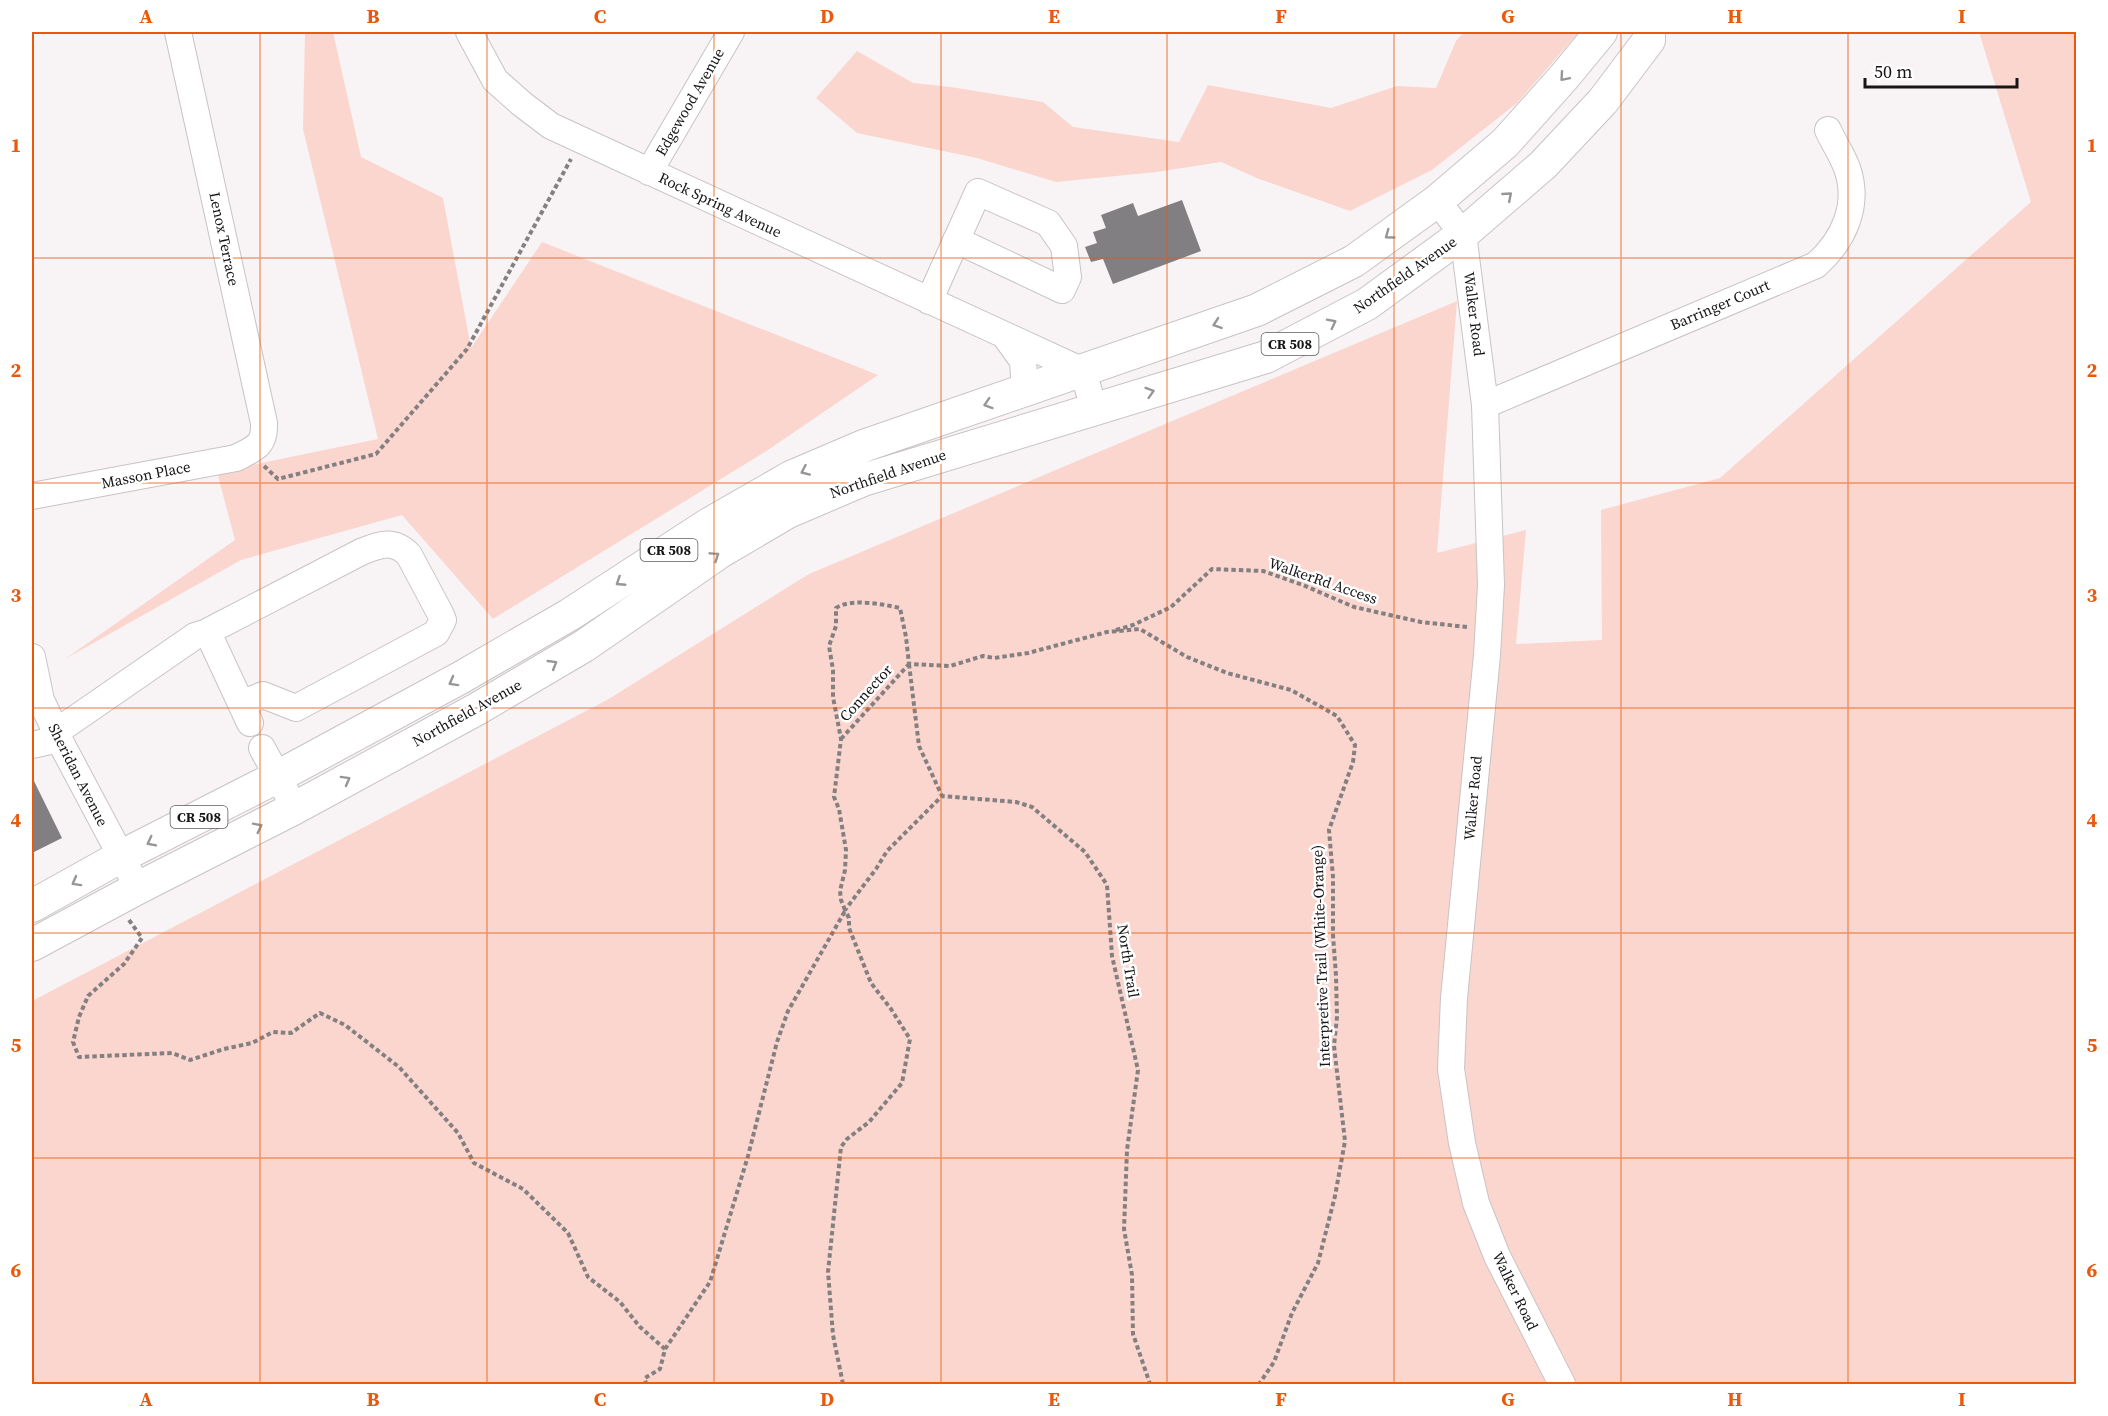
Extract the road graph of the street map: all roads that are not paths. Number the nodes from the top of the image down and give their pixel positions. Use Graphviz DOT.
graph roads {
  1 [pos="178,32"];
  2 [pos="469,32"];
  3 [pos="731,32"];
  4 [pos="1601,32"];
  5 [pos="1649,32"];
  6 [pos="1827,130"];
  7 [pos="649,172"];
  8 [pos="1437,201"];
  9 [pos="1463,234"];
  10 [pos="956,240"];
  11 [pos="929,301"];
  12 [pos="1005,336"];
  13 [pos="1083,371"];
  14 [pos="1025,392"];
  15 [pos="1485,405"];
  16 [pos="1094,409"];
  17 [pos="253,449"];
  18 [pos="32,496"];
  19 [pos="205,633"];
  20 [pos="32,657"];
  21 [pos="57,736"];
  22 [pos="32,745"];
  23 [pos="262,748"];
  24 [pos="278,777"];
  25 [pos="295,808"];
  26 [pos="120,858"];
  27 [pos="138,888"];
  28 [pos="32,906"];
  29 [pos="32,945"];
  30 [pos="1552,1380"];
  1 -- 17 [label="street, Lenox Terrace"];
  2 -- 7 [label="street, Rock Spring Avenue"];
  3 -- 7 [label="street, Edgewood Avenue"];
  4 -- 8 [label="main road, Northfield Avenue / CR 508, one-way"];
  9 -- 5 [label="main road, Northfield Avenue / CR 508, one-way"];
  6 -- 15 [label="street, Barringer Court"];
  7 -- 11 [label="street, Rock Spring Avenue"];
  8 -- 9 [label="street"];
  8 -- 13 [label="main road, Northfield Avenue / CR 508, one-way"];
  9 -- 15 [label="street, Walker Road"];
  16 -- 9 [label="main road, Northfield Avenue / CR 508, one-way"];
  10 -- 11 [label="street"];
  11 -- 12 [label="street, Rock Spring Avenue"];
  12 -- 13 [label="street, Rock Spring Avenue"];
  12 -- 14 [label="street, Rock Spring Avenue"];
  13 -- 14 [label="main road, Northfield Avenue / CR 508"];
  13 -- 16 [label="street"];
  14 -- 24 [label="main road, Northfield Avenue / CR 508, one-way"];
  15 -- 30 [label="street, Walker Road"];
  25 -- 16 [label="main road, Northfield Avenue / CR 508, one-way"];
  17 -- 18 [label="street, Masson Place"];
  19 -- 19 [label="street"];
  19 -- 21 [label="street"];
  20 -- 21 [label="street, Sheridan Avenue"];
  21 -- 22 [label="street"];
  21 -- 26 [label="street, Sheridan Avenue"];
  23 -- 24 [label="street"];
  24 -- 25 [label="street"];
  24 -- 26 [label="main road, Northfield Avenue / CR 508, one-way"];
  27 -- 25 [label="main road, Northfield Avenue / CR 508, one-way"];
  26 -- 27 [label="street, Sheridan Avenue"];
  26 -- 28 [label="main road, Northfield Avenue / CR 508, one-way"];
  27 -- 29 [label="main road, Northfield Avenue / CR 508"];
}
